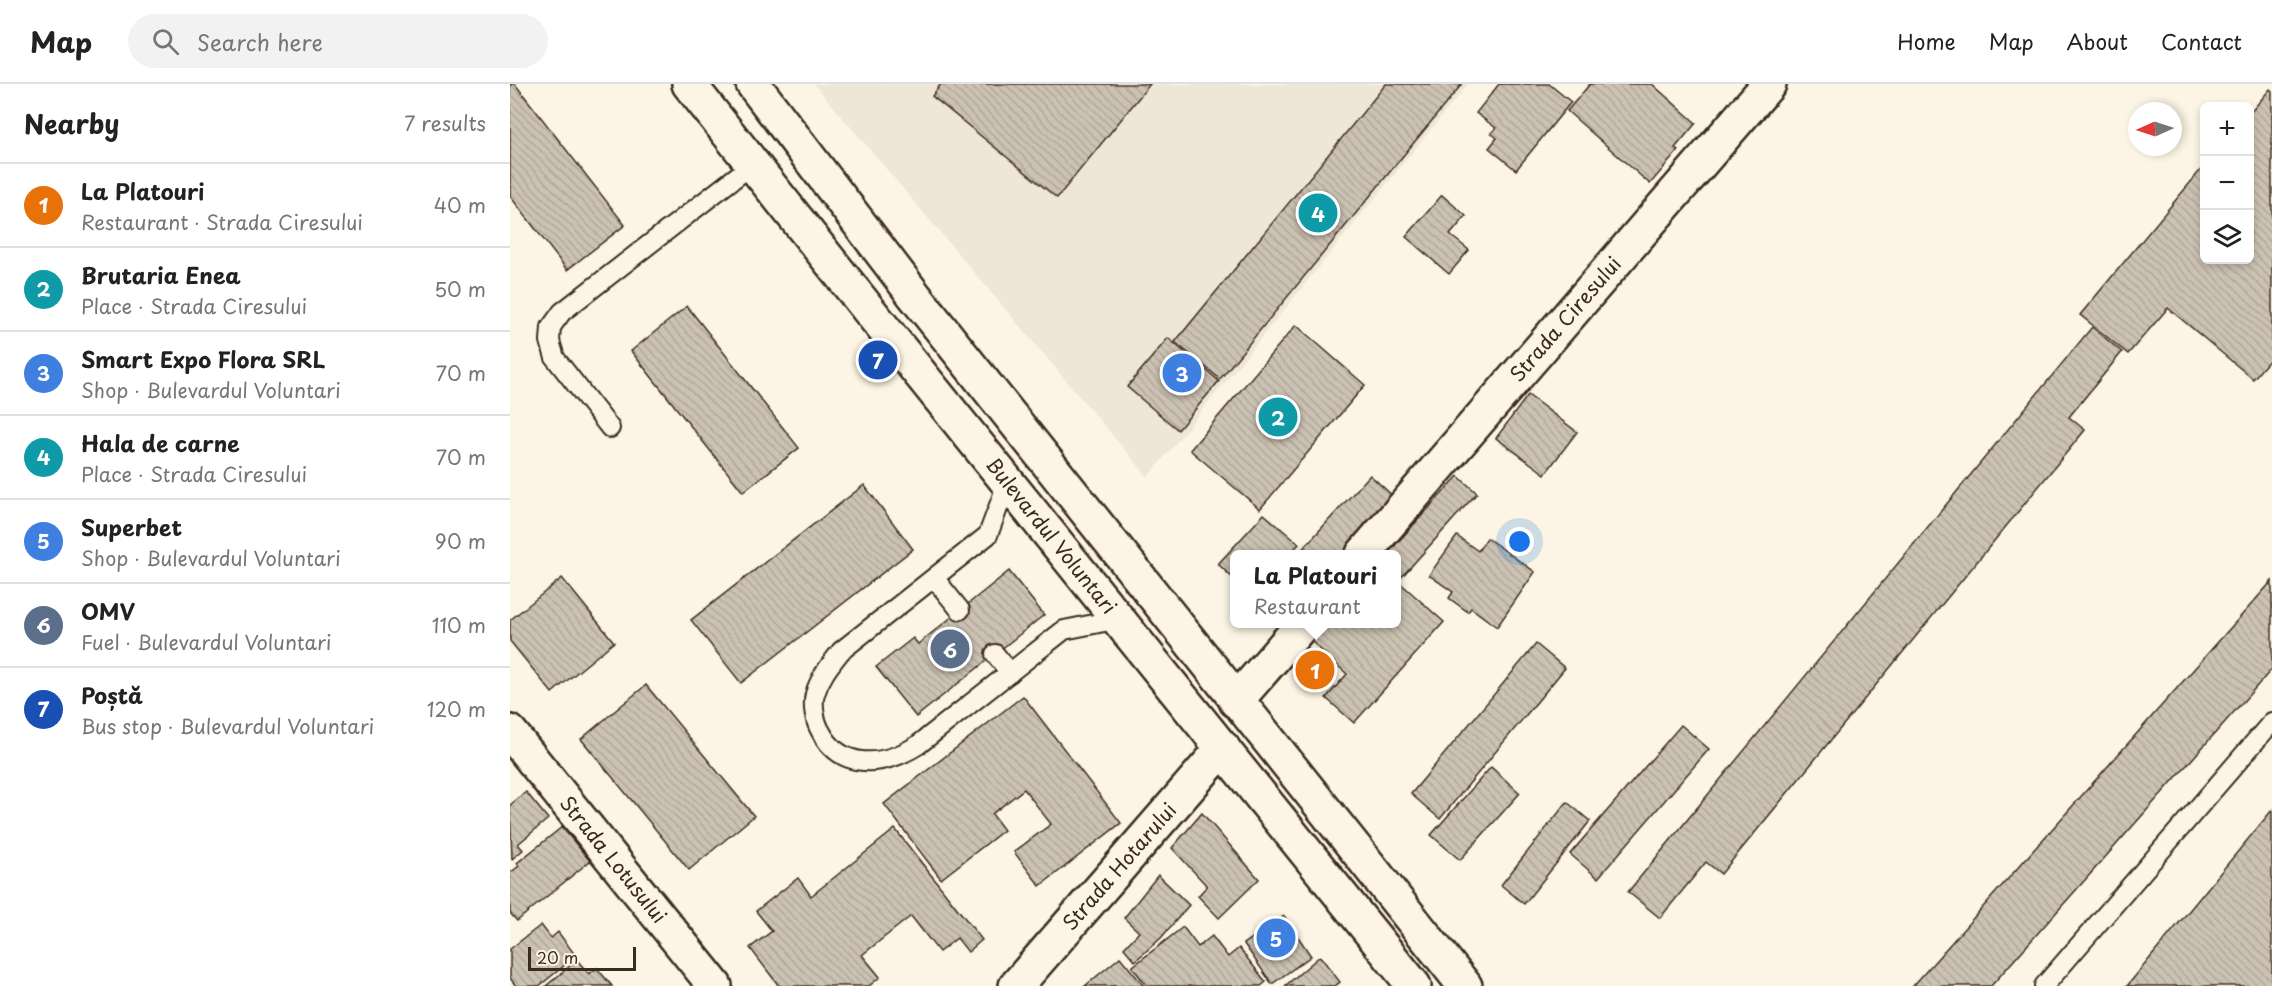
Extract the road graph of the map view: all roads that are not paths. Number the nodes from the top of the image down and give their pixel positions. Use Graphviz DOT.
graph roads {
  1 [pos="689,84"];
  2 [pos="753,84"];
  3 [pos="1769,84"];
  4 [pos="754,163"];
  5 [pos="610,428"];
  6 [pos="1008,481"];
  7 [pos="1367,550"];
  8 [pos="935,579"];
  9 [pos="960,610"];
  10 [pos="1119,619"];
  11 [pos="1300,628"];
  12 [pos="995,654"];
  13 [pos="1010,673"];
  14 [pos="1236,701"];
  15 [pos="2272,722"];
  16 [pos="510,732"];
  17 [pos="1223,748"];
  18 [pos="715,986"];
  19 [pos="1016,986"];
  20 [pos="1414,986"];
  21 [pos="1465,986"];
  22 [pos="2044,986"];
  1 -- 4 [label="main road, Bulevardul Voluntari"];
  2 -- 14 [label="main road, Bulevardul Voluntari"];
  3 -- 7 [label="main road, Strada Ciresului"];
  4 -- 5 [label="lane"];
  4 -- 6 [label="main road, Bulevardul Voluntari"];
  6 -- 8 [label="lane"];
  6 -- 10 [label="main road, Bulevardul Voluntari"];
  8 -- 9 [label="lane"];
  8 -- 13 [label="lane"];
  10 -- 13 [label="lane"];
  10 -- 17 [label="main road, Bulevardul Voluntari"];
  11 -- 14 [label="main road"];
  12 -- 13 [label="lane"];
  14 -- 21 [label="main road, Bulevardul Voluntari"];
  15 -- 22 [label="lane"];
  16 -- 18 [label="main road, Strada Lotusului"];
  17 -- 19 [label="main road, Strada Hotarului"];
  17 -- 20 [label="main road, Bulevardul Voluntari"];
}
